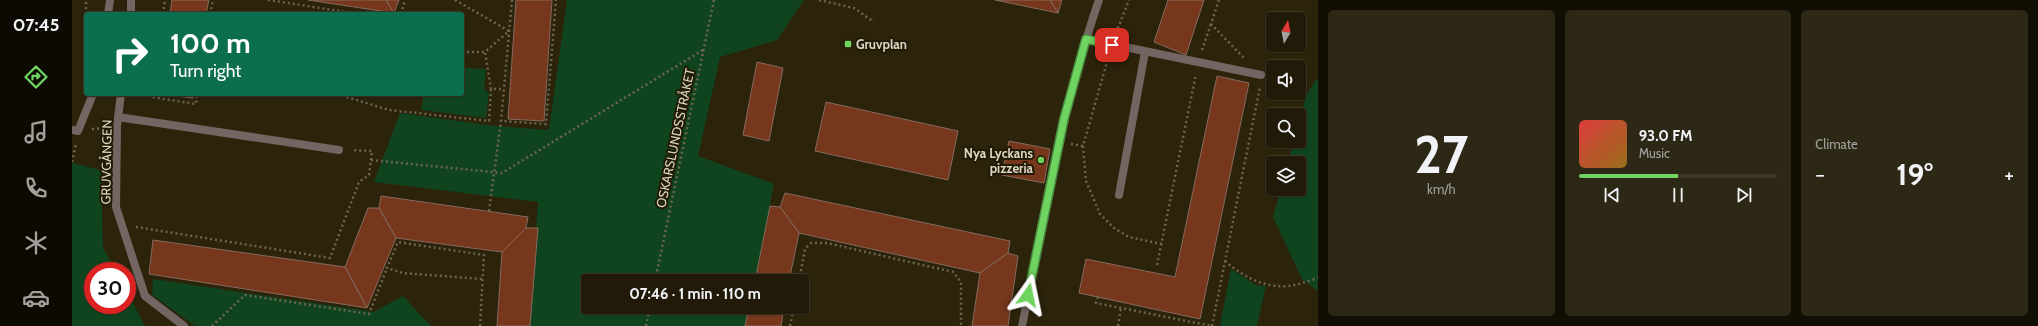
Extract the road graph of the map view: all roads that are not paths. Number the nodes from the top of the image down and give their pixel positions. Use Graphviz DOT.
graph roads {
  1 [pos="110,0"];
  2 [pos="131,0"];
  3 [pos="1099,0"];
  4 [pos="108,12"];
  5 [pos="130,12"];
  6 [pos="1086,39"];
  7 [pos="1145,52"];
  8 [pos="1261,75"];
  9 [pos="92,96"];
  10 [pos="121,96"];
  11 [pos="118,117"];
  12 [pos="75,130"];
  13 [pos="339,150"];
  14 [pos="1119,195"];
  15 [pos="184,326"];
  16 [pos="1022,326"];
  1 -- 4 [label="street"];
  2 -- 5 [label="street"];
  3 -- 6 [label="street"];
  6 -- 7 [label="street"];
  6 -- 16 [label="street"];
  7 -- 8 [label="street"];
  7 -- 14 [label="street"];
  9 -- 12 [label="street"];
  10 -- 11 [label="street, GRUVGÅNGEN"];
  11 -- 13 [label="street"];
  11 -- 15 [label="street, GRUVGÅNGEN"];
}
